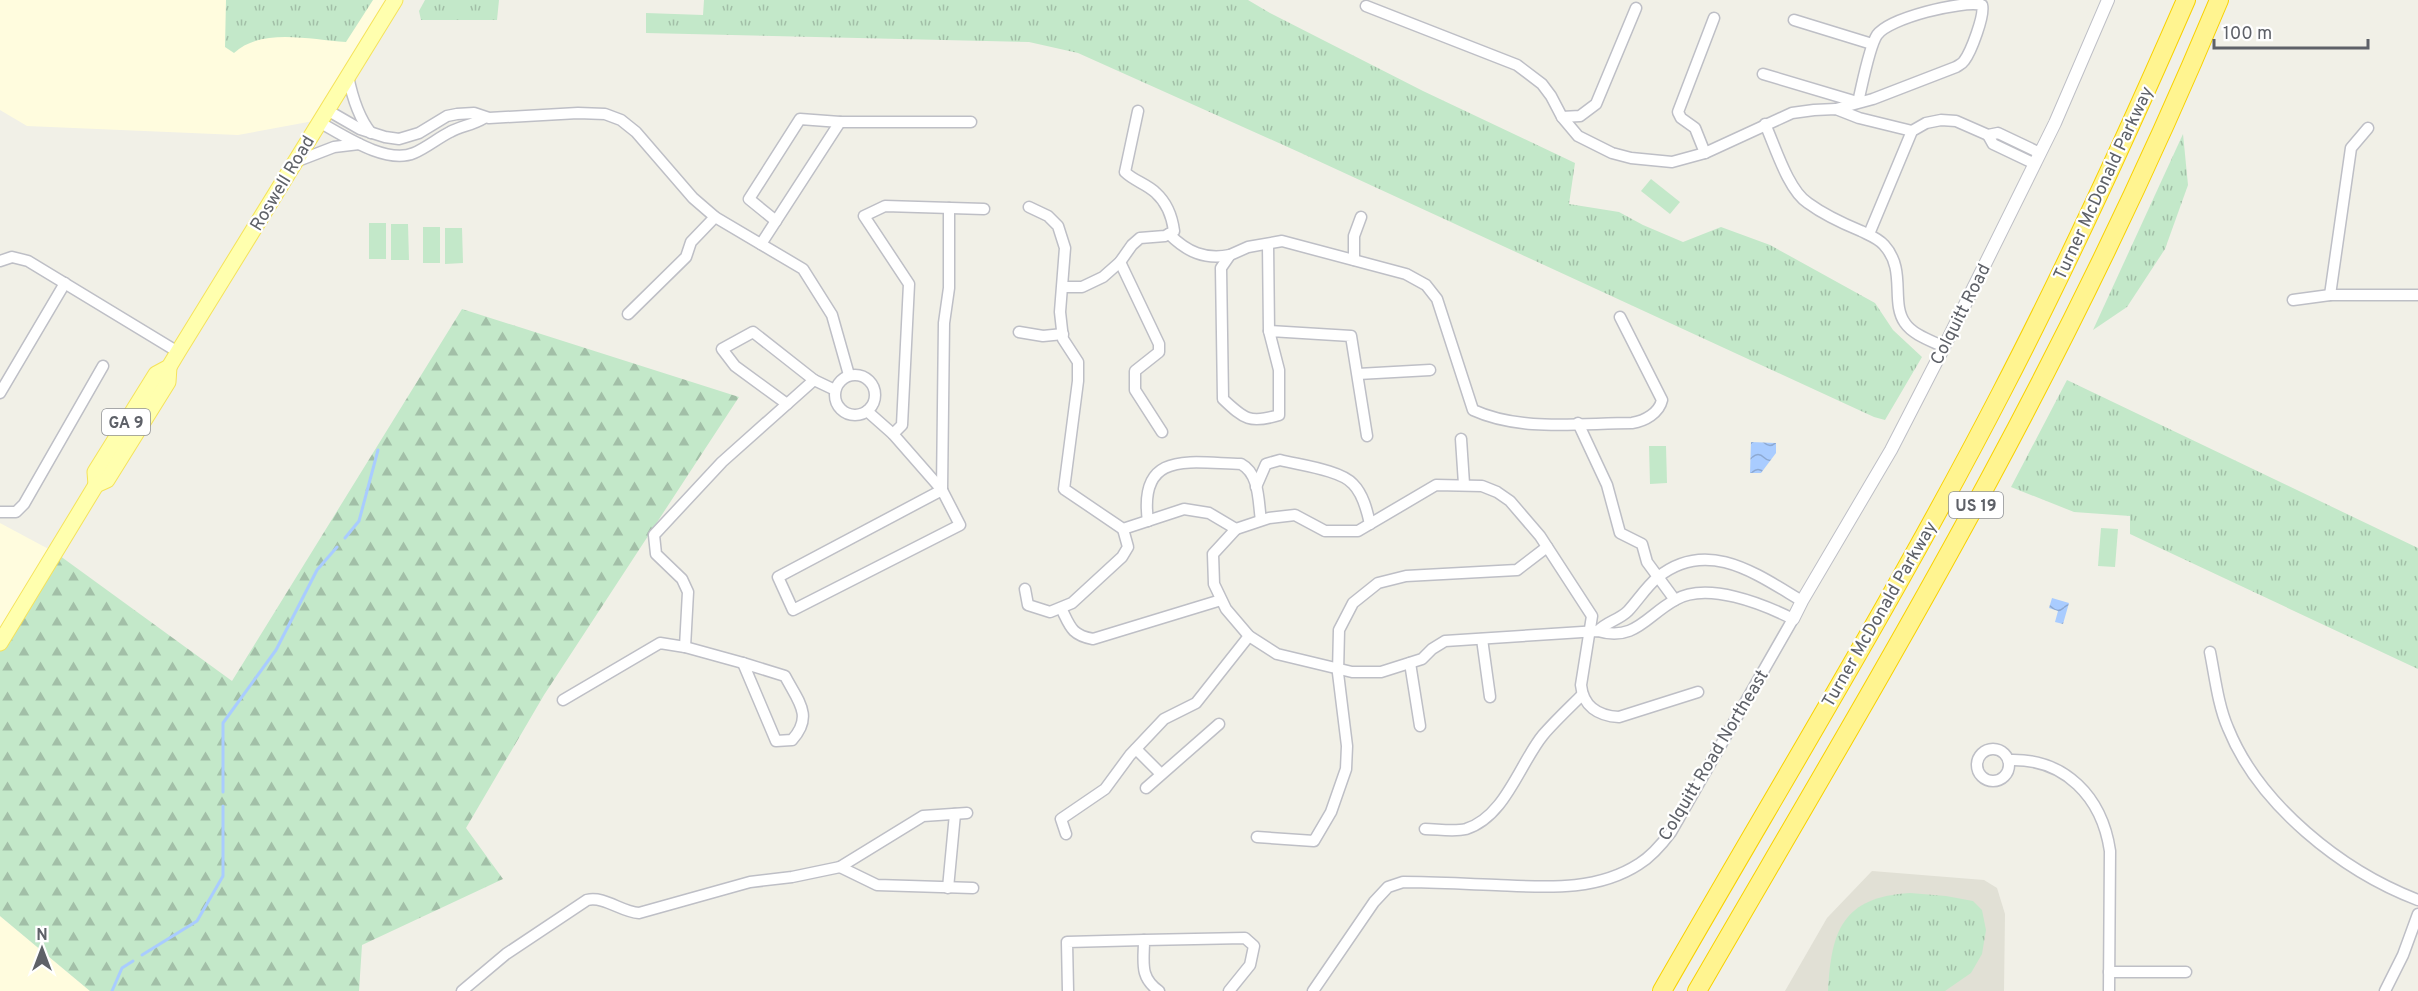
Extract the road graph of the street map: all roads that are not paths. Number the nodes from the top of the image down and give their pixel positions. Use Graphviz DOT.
graph roads {
  1 [pos="395,0"];
  2 [pos="2108,0"];
  3 [pos="2186,0"];
  4 [pos="2219,0"];
  5 [pos="1366,6"];
  6 [pos="1636,8"];
  7 [pos="1714,18"];
  8 [pos="1794,20"];
  9 [pos="1872,44"];
  10 [pos="1763,74"];
  11 [pos="348,76"];
  12 [pos="1857,102"];
  13 [pos="1836,109"];
  14 [pos="1138,111"];
  15 [pos="323,116"];
  16 [pos="484,117"];
  17 [pos="1562,117"];
  18 [pos="840,122"];
  19 [pos="971,123"];
  20 [pos="1764,124"];
  21 [pos="2368,128"];
  22 [pos="1912,130"];
  23 [pos="372,133"];
  24 [pos="359,144"];
  25 [pos="1705,153"];
  26 [pos="2037,159"];
  27 [pos="295,162"];
  28 [pos="1029,207"];
  29 [pos="949,208"];
  30 [pos="984,209"];
  31 [pos="715,217"];
  32 [pos="1361,217"];
  33 [pos="776,221"];
  34 [pos="1169,234"];
  35 [pos="1869,234"];
  36 [pos="1269,243"];
  37 [pos="761,244"];
  38 [pos="1230,255"];
  39 [pos="1354,260"];
  40 [pos="0,261"];
  41 [pos="1120,262"];
  42 [pos="65,283"];
  43 [pos="1063,287"];
  44 [pos="2418,295"];
  45 [pos="2330,296"];
  46 [pos="2293,300"];
  47 [pos="628,314"];
  48 [pos="1620,316"];
  49 [pos="1269,331"];
  50 [pos="1018,332"];
  51 [pos="1063,334"];
  52 [pos="1944,347"];
  53 [pos="178,352"];
  54 [pos="103,366"];
  55 [pos="1430,370"];
  56 [pos="1358,374"];
  57 [pos="849,375"];
  58 [pos="814,380"];
  59 [pos="835,390"];
  60 [pos="0,393"];
  61 [pos="787,404"];
  62 [pos="867,411"];
  63 [pos="1578,423"];
  64 [pos="1162,432"];
  65 [pos="893,434"];
  66 [pos="1367,436"];
  67 [pos="1461,439"];
  68 [pos="1464,484"];
  69 [pos="1256,487"];
  70 [pos="942,490"];
  71 [pos="0,512"];
  72 [pos="1261,520"];
  73 [pos="1148,521"];
  74 [pos="1370,524"];
  75 [pos="1123,529"];
  76 [pos="1236,529"];
  77 [pos="1547,547"];
  78 [pos="1658,577"];
  79 [pos="1025,589"];
  80 [pos="1221,600"];
  81 [pos="1675,600"];
  82 [pos="1802,601"];
  83 [pos="1061,608"];
  84 [pos="1793,619"];
  85 [pos="1594,632"];
  86 [pos="1249,636"];
  87 [pos="1482,639"];
  88 [pos="0,643"];
  89 [pos="686,647"];
  90 [pos="2210,652"];
  91 [pos="743,663"];
  92 [pos="1410,663"];
  93 [pos="1338,668"];
  94 [pos="1698,692"];
  95 [pos="1582,695"];
  96 [pos="1490,697"];
  97 [pos="563,700"];
  98 [pos="1220,724"];
  99 [pos="1420,726"];
  100 [pos="1136,749"];
  101 [pos="2009,760"];
  102 [pos="1161,774"];
  103 [pos="1146,788"];
  104 [pos="967,813"];
  105 [pos="955,814"];
  106 [pos="1425,829"];
  107 [pos="1066,834"];
  108 [pos="1257,837"];
  109 [pos="840,867"];
  110 [pos="948,888"];
  111 [pos="973,888"];
  112 [pos="2418,900"];
  113 [pos="2418,914"];
  114 [pos="1144,940"];
  115 [pos="2109,972"];
  116 [pos="2186,972"];
  117 [pos="462,991"];
  118 [pos="1068,991"];
  119 [pos="1159,991"];
  120 [pos="1229,991"];
  121 [pos="1313,991"];
  122 [pos="1662,991"];
  123 [pos="1697,991"];
  124 [pos="2109,991"];
  125 [pos="2385,991"];
  1 -- 11 [label="main road, Roswell Road / GA 9"];
  2 -- 26 [label="street, Colquitt Road"];
  3 -- 122 [label="highway, Turner McDonald Parkway / US 19"];
  4 -- 123 [label="highway, Turner McDonald Parkway / US 19"];
  5 -- 17 [label="street"];
  6 -- 17 [label="street"];
  7 -- 25 [label="street"];
  8 -- 9 [label="street"];
  9 -- 12 [label="street"];
  9 -- 12 [label="street"];
  10 -- 12 [label="street"];
  11 -- 15 [label="main road, Roswell Road / GA 9"];
  11 -- 23 [label="street"];
  12 -- 13 [label="street"];
  13 -- 20 [label="street"];
  13 -- 22 [label="street"];
  14 -- 34 [label="street"];
  15 -- 23 [label="street"];
  15 -- 24 [label="street"];
  15 -- 27 [label="main road, Roswell Road / GA 9"];
  16 -- 23 [label="street"];
  16 -- 24 [label="street"];
  16 -- 31 [label="street"];
  17 -- 25 [label="street"];
  18 -- 19 [label="street"];
  18 -- 33 [label="street"];
  18 -- 33 [label="street"];
  20 -- 25 [label="street"];
  20 -- 35 [label="street"];
  21 -- 45 [label="street"];
  22 -- 26 [label="street"];
  22 -- 35 [label="street"];
  24 -- 27 [label="street"];
  26 -- 52 [label="street, Colquitt Road"];
  27 -- 53 [label="main road, Roswell Road / GA 9"];
  28 -- 43 [label="street"];
  29 -- 30 [label="street"];
  29 -- 65 [label="street"];
  29 -- 70 [label="street"];
  31 -- 37 [label="street"];
  31 -- 47 [label="street"];
  32 -- 39 [label="street"];
  33 -- 37 [label="street"];
  34 -- 38 [label="street"];
  34 -- 41 [label="street"];
  35 -- 52 [label="street"];
  36 -- 38 [label="street"];
  36 -- 39 [label="street"];
  36 -- 49 [label="street"];
  37 -- 57 [label="street"];
  38 -- 49 [label="street"];
  39 -- 63 [label="street"];
  40 -- 42 [label="street"];
  41 -- 43 [label="street"];
  41 -- 64 [label="street"];
  42 -- 53 [label="street"];
  42 -- 60 [label="street"];
  43 -- 51 [label="street"];
  44 -- 45 [label="street"];
  45 -- 46 [label="street"];
  48 -- 63 [label="street"];
  49 -- 56 [label="street"];
  50 -- 51 [label="street"];
  51 -- 75 [label="street"];
  52 -- 82 [label="street, Colquitt Road"];
  53 -- 88 [label="main road, Roswell Road / GA 9"];
  54 -- 71 [label="street"];
  55 -- 56 [label="street"];
  56 -- 66 [label="street"];
  57 -- 59 [label="street"];
  57 -- 62 [label="street"];
  58 -- 59 [label="street"];
  58 -- 61 [label="street"];
  58 -- 61 [label="street"];
  59 -- 62 [label="street"];
  61 -- 89 [label="street"];
  62 -- 65 [label="street"];
  63 -- 78 [label="street"];
  65 -- 70 [label="street"];
  67 -- 68 [label="street"];
  68 -- 74 [label="street"];
  68 -- 77 [label="street"];
  69 -- 72 [label="street"];
  69 -- 73 [label="street"];
  69 -- 74 [label="street"];
  70 -- 70 [label="street"];
  72 -- 74 [label="street"];
  72 -- 76 [label="street"];
  73 -- 75 [label="street"];
  73 -- 76 [label="street"];
  75 -- 83 [label="street"];
  76 -- 80 [label="street"];
  77 -- 85 [label="street"];
  77 -- 93 [label="street"];
  78 -- 81 [label="street"];
  78 -- 82 [label="street"];
  78 -- 85 [label="street"];
  79 -- 83 [label="street"];
  80 -- 83 [label="street"];
  80 -- 86 [label="street"];
  81 -- 84 [label="street"];
  81 -- 85 [label="street"];
  82 -- 84 [label="street, Colquitt Road"];
  84 -- 121 [label="street, Colquitt Road Northeast"];
  85 -- 87 [label="street"];
  85 -- 95 [label="street"];
  86 -- 93 [label="street"];
  86 -- 100 [label="street"];
  87 -- 92 [label="street"];
  87 -- 96 [label="street"];
  89 -- 91 [label="street"];
  89 -- 97 [label="street"];
  90 -- 112 [label="street"];
  91 -- 91 [label="street"];
  92 -- 93 [label="street"];
  92 -- 99 [label="street"];
  93 -- 108 [label="street"];
  94 -- 95 [label="street"];
  95 -- 106 [label="street"];
  98 -- 102 [label="street"];
  100 -- 102 [label="street"];
  100 -- 107 [label="street"];
  101 -- 115 [label="street"];
  102 -- 103 [label="street"];
  104 -- 105 [label="street"];
  105 -- 109 [label="street"];
  105 -- 110 [label="street"];
  109 -- 110 [label="street"];
  109 -- 117 [label="street"];
  110 -- 111 [label="street"];
  113 -- 125 [label="street"];
  114 -- 118 [label="street"];
  114 -- 119 [label="street"];
  114 -- 120 [label="street"];
  115 -- 116 [label="street"];
  115 -- 124 [label="street"];
}
